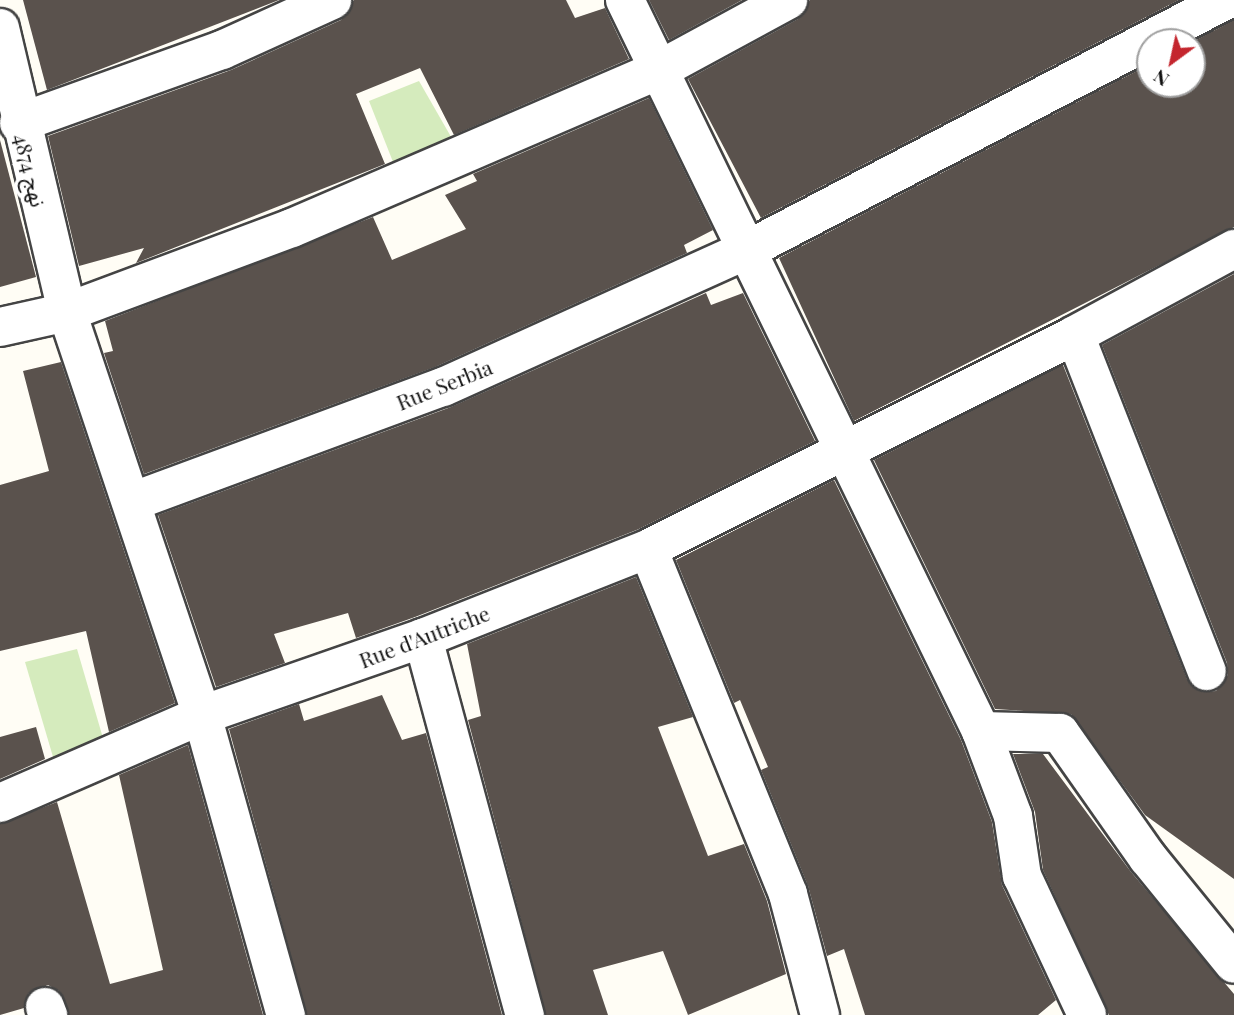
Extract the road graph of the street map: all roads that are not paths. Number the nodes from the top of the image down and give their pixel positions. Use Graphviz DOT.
graph roads {
  1 [pos="332,0"];
  2 [pos="625,0"];
  3 [pos="788,0"];
  4 [pos="1226,0"];
  5 [pos="0,28"];
  6 [pos="659,70"];
  7 [pos="19,123"];
  8 [pos="1234,248"];
  9 [pos="747,250"];
  10 [pos="67,312"];
  11 [pos="0,327"];
  12 [pos="1075,335"];
  13 [pos="843,454"];
  14 [pos="134,501"];
  15 [pos="648,549"];
  16 [pos="423,638"];
  17 [pos="1207,671"];
  18 [pos="202,715"];
  19 [pos="981,731"];
  20 [pos="0,803"];
  21 [pos="1234,964"];
  22 [pos="286,1015"];
  23 [pos="525,1015"];
  24 [pos="820,1015"];
  25 [pos="1087,1015"];
  1 -- 7 [label="street"];
  2 -- 6 [label="street"];
  3 -- 6 [label="street"];
  4 -- 9 [label="street, Rue Serbia"];
  5 -- 7 [label="street, نهج 4874"];
  6 -- 9 [label="street"];
  6 -- 10 [label="street"];
  7 -- 10 [label="street, نهج 4874"];
  8 -- 12 [label="street, Rue d'Autriche"];
  9 -- 13 [label="street"];
  9 -- 14 [label="street, Rue Serbia"];
  10 -- 11 [label="street"];
  10 -- 14 [label="street, نهج 4874"];
  12 -- 13 [label="street, Rue d'Autriche"];
  12 -- 17 [label="street"];
  13 -- 15 [label="street, Rue d'Autriche"];
  13 -- 19 [label="street"];
  14 -- 18 [label="street, نهج 4874"];
  15 -- 16 [label="street, Rue d'Autriche"];
  15 -- 24 [label="street"];
  16 -- 18 [label="street, Rue d'Autriche"];
  16 -- 23 [label="street"];
  18 -- 20 [label="street, Rue d'Autriche"];
  18 -- 22 [label="street, نهج 4874"];
  19 -- 21 [label="street"];
  19 -- 25 [label="street"];
}
